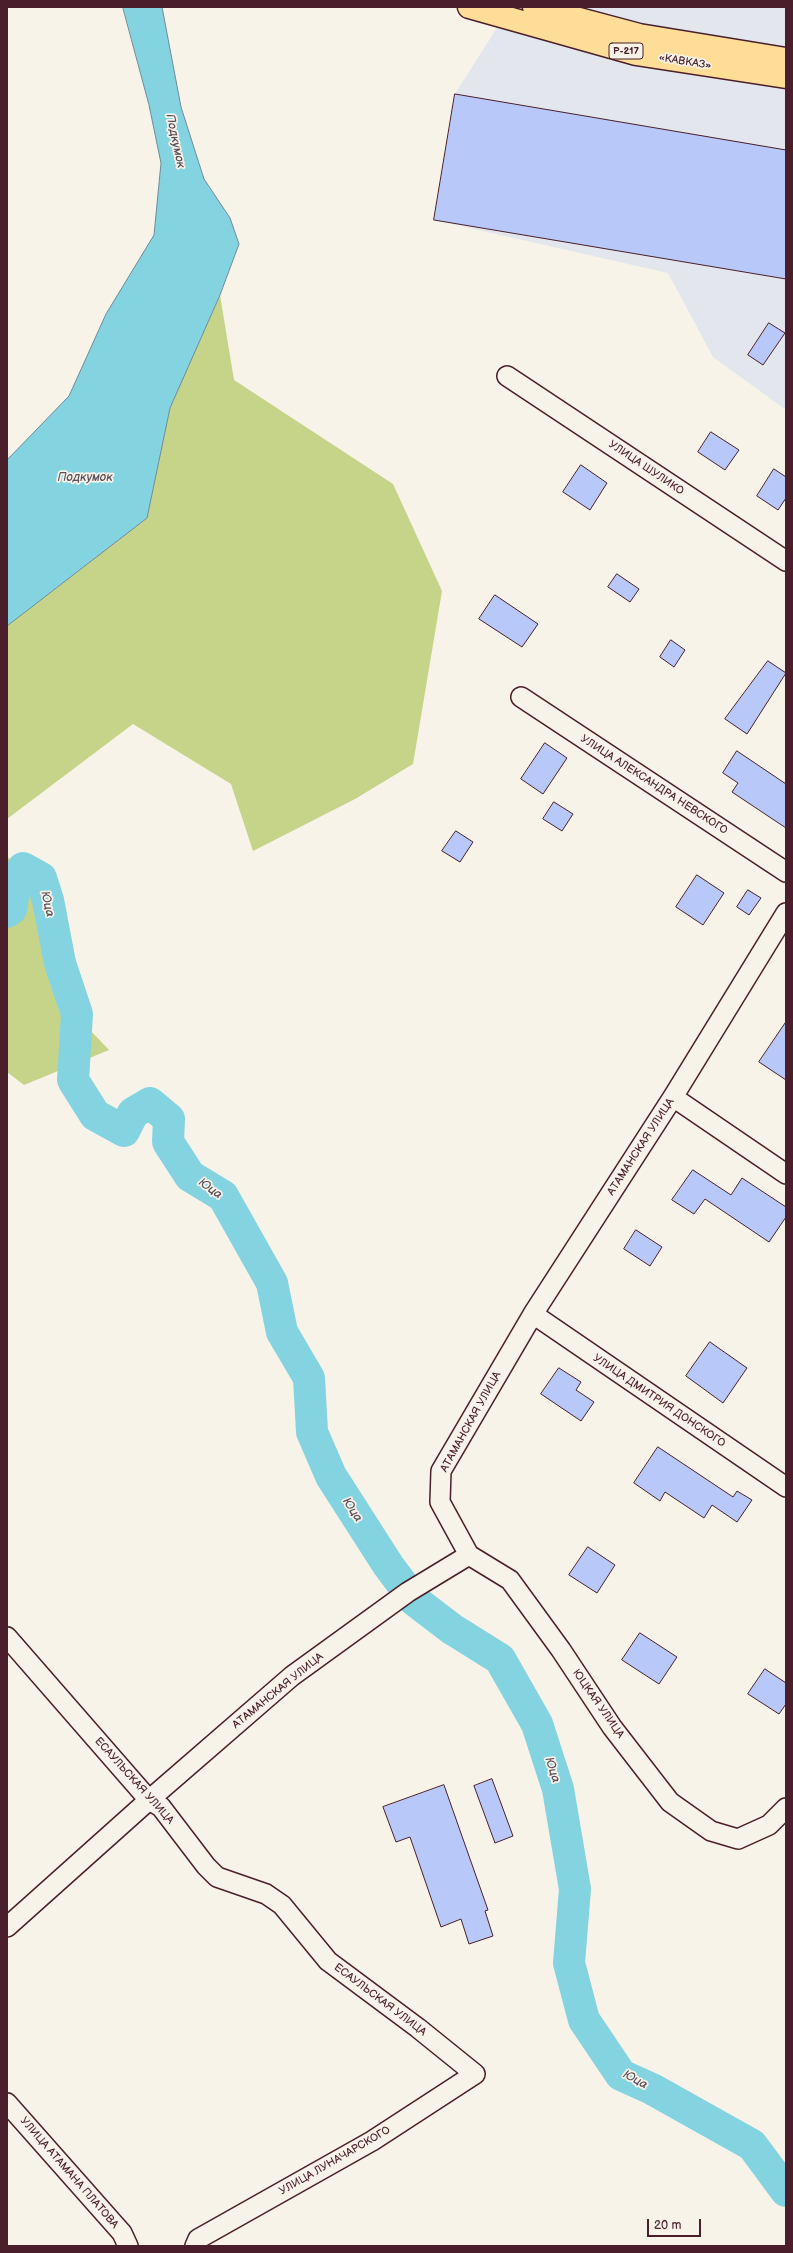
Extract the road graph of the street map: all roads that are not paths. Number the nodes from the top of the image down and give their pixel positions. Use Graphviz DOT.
graph roads {
  1 [pos="469,7"];
  2 [pos="534,7"];
  3 [pos="786,59"];
  4 [pos="786,77"];
  5 [pos="506,376"];
  6 [pos="786,561"];
  7 [pos="521,697"];
  8 [pos="786,872"];
  9 [pos="786,913"];
  10 [pos="673,1097"];
  11 [pos="786,1174"];
  12 [pos="533,1314"];
  13 [pos="786,1487"];
  14 [pos="469,1555"];
  15 [pos="7,1637"];
  16 [pos="149,1800"];
  17 [pos="786,1808"];
  18 [pos="7,1927"];
  19 [pos="475,2074"];
  20 [pos="7,2103"];
  21 [pos="128,2246"];
  22 [pos="195,2246"];
  1 -- 4 [label="main road, «КАВКАЗ» / Р-217"];
  2 -- 3 [label="main road, «КАВКАЗ» / Р-217"];
  5 -- 6 [label="street, УЛИЦА ШУЛИКО"];
  7 -- 8 [label="street, УЛИЦА АЛЕКСАНДРА НЕВСКОГО"];
  9 -- 10 [label="street, АТАМАНСКАЯ УЛИЦА"];
  10 -- 11 [label="street"];
  10 -- 12 [label="street, АТАМАНСКАЯ УЛИЦА"];
  12 -- 13 [label="street, УЛИЦА ДМИТРИЯ ДОНСКОГО"];
  12 -- 14 [label="street, АТАМАНСКАЯ УЛИЦА"];
  14 -- 16 [label="street, АТАМАНСКАЯ УЛИЦА"];
  14 -- 17 [label="street, ЮЦКАЯ УЛИЦА"];
  15 -- 16 [label="street, ЕСАУЛЬСКАЯ УЛИЦА"];
  16 -- 18 [label="street, АТАМАНСКАЯ УЛИЦА"];
  16 -- 19 [label="street, ЕСАУЛЬСКАЯ УЛИЦА"];
  19 -- 22 [label="street, УЛИЦА ЛУНАЧАРСКОГО"];
  20 -- 21 [label="street, УЛИЦА АТАМАНА ПЛАТОВА"];
}
